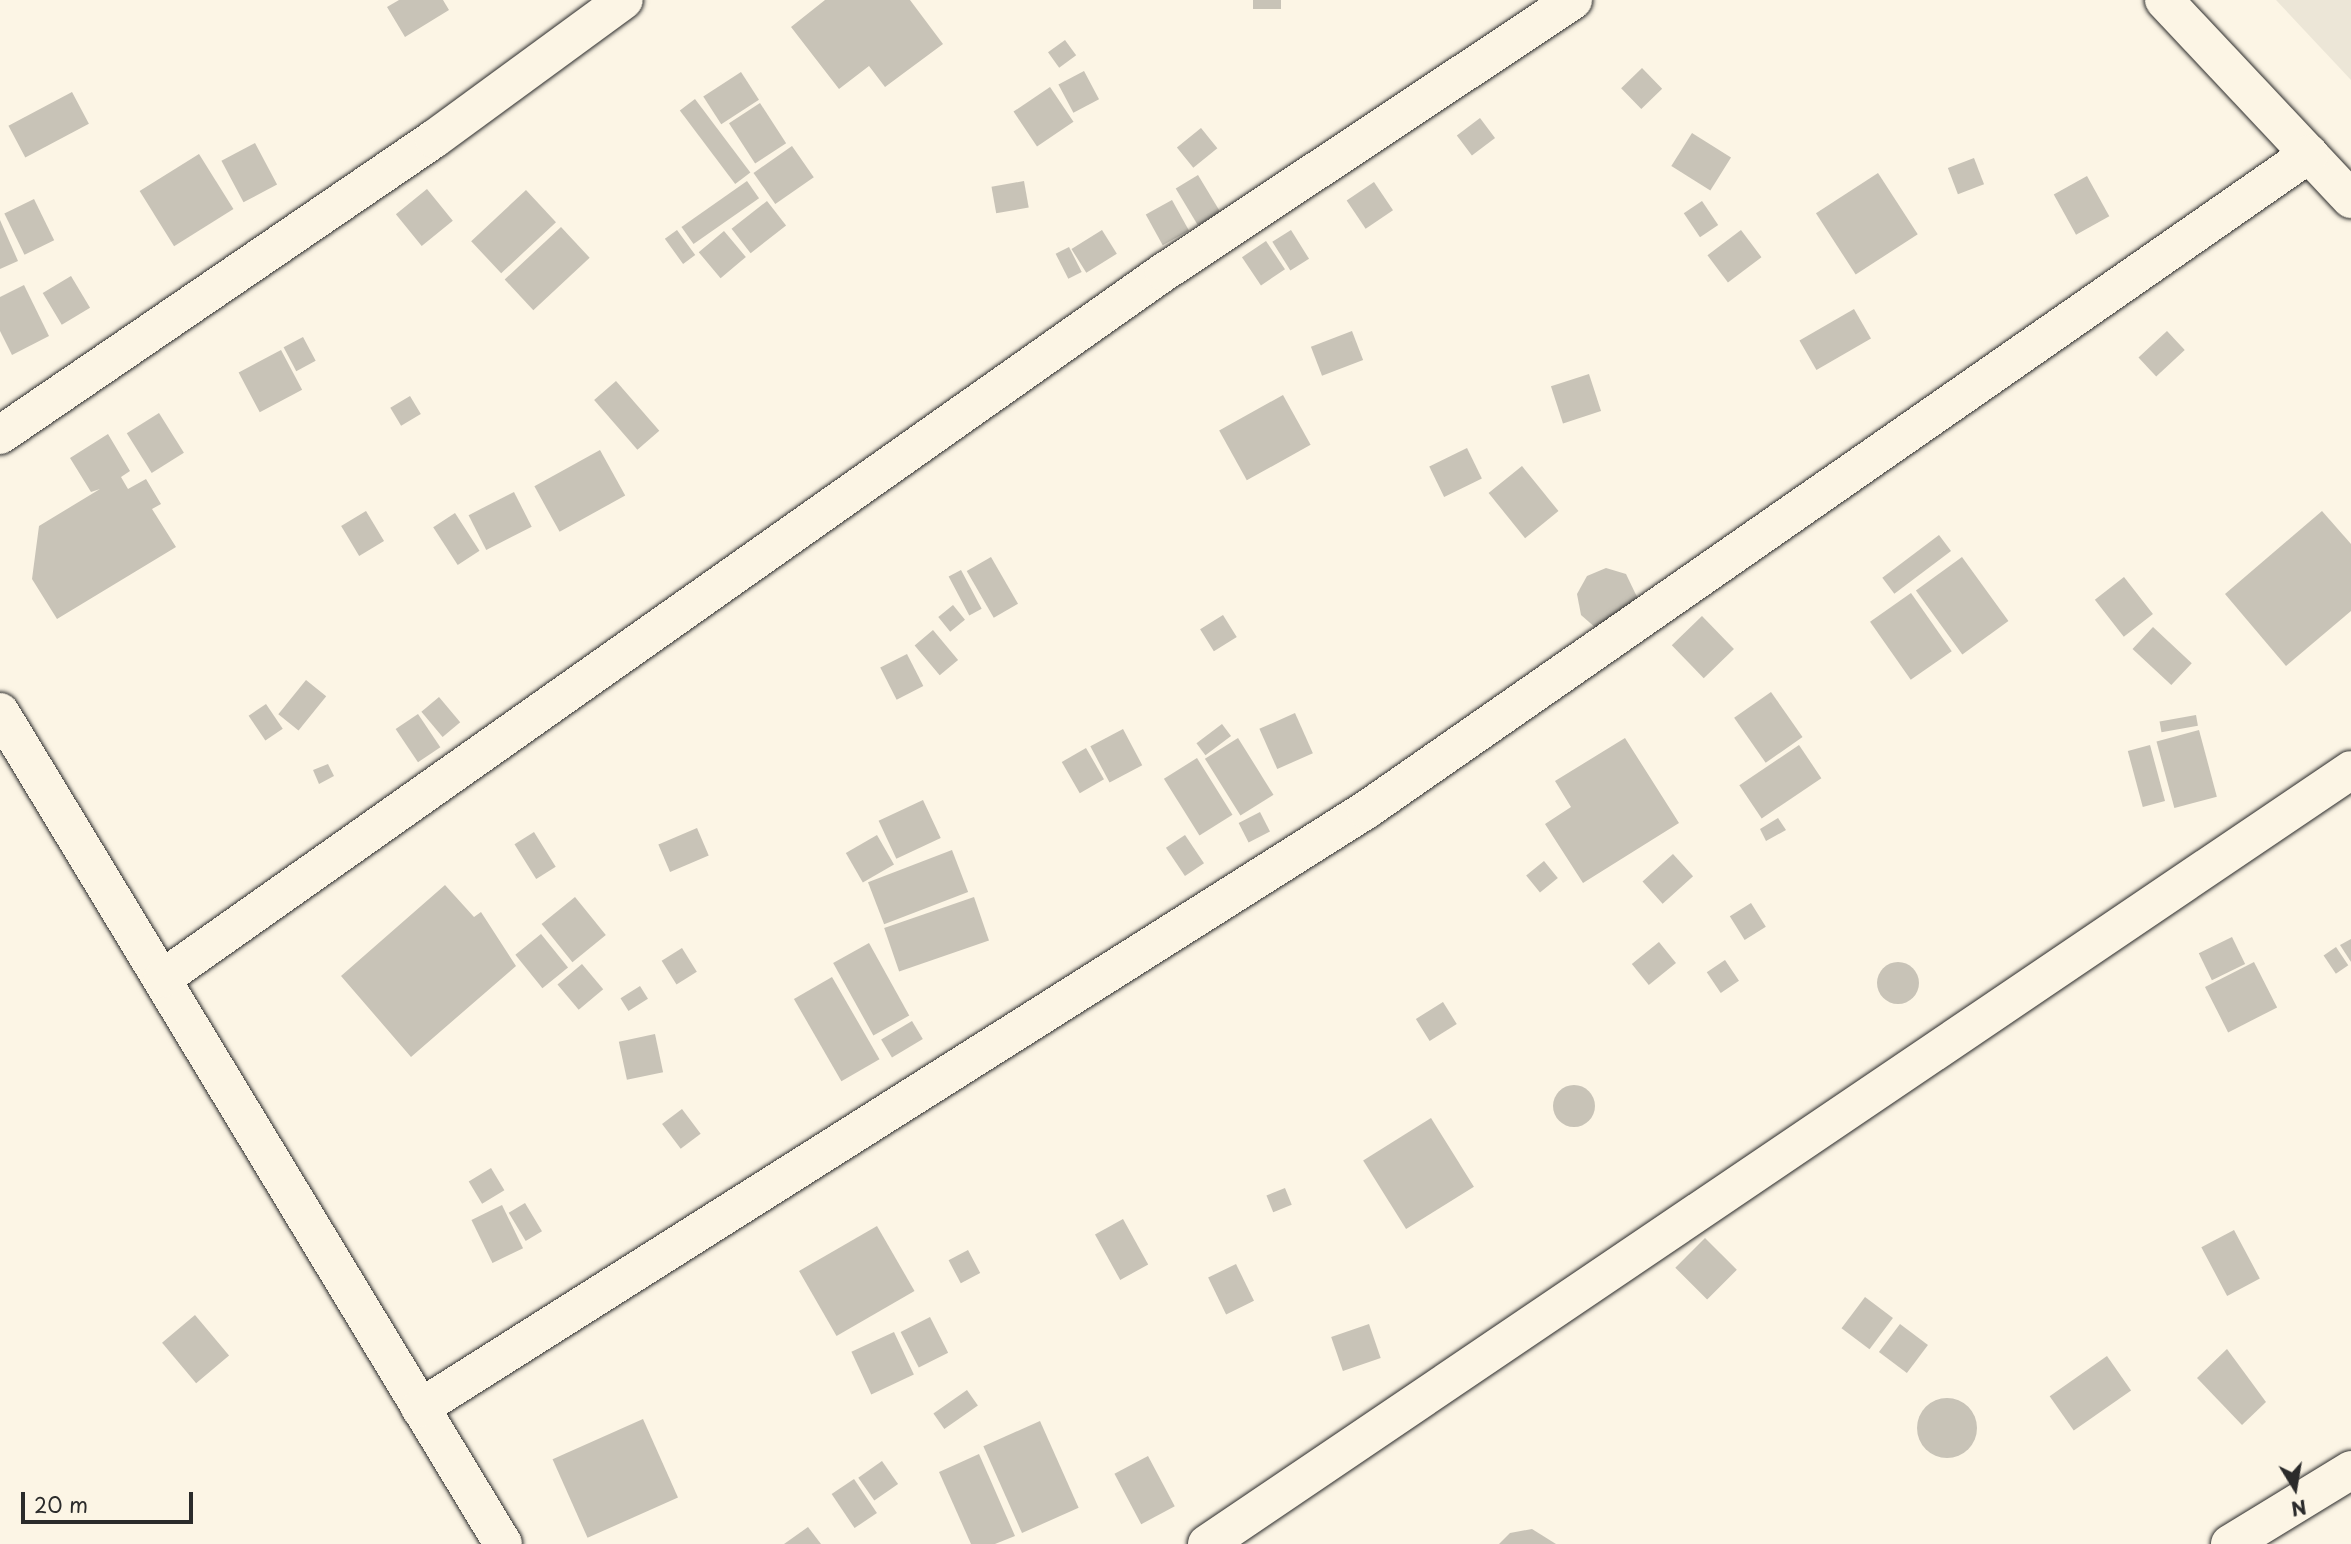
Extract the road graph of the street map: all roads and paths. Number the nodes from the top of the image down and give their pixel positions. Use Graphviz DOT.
graph roads {
  1 [pos="624,0"];
  2 [pos="1573,0"];
  3 [pos="2164,0"];
  4 [pos="2309,154"];
  5 [pos="2351,200"];
  6 [pos="0,435"];
  7 [pos="0,712"];
  8 [pos="2351,770"];
  9 [pos="163,978"];
  10 [pos="420,1408"];
  11 [pos="2351,1470"];
  12 [pos="503,1544"];
  13 [pos="1207,1544"];
  14 [pos="2230,1544"];
  1 -- 6 [label="street"];
  2 -- 9 [label="street"];
  3 -- 4 [label="street"];
  4 -- 5 [label="street"];
  4 -- 10 [label="street"];
  7 -- 9 [label="street"];
  8 -- 13 [label="street"];
  9 -- 10 [label="street"];
  10 -- 12 [label="street"];
  11 -- 14 [label="street"];
}
